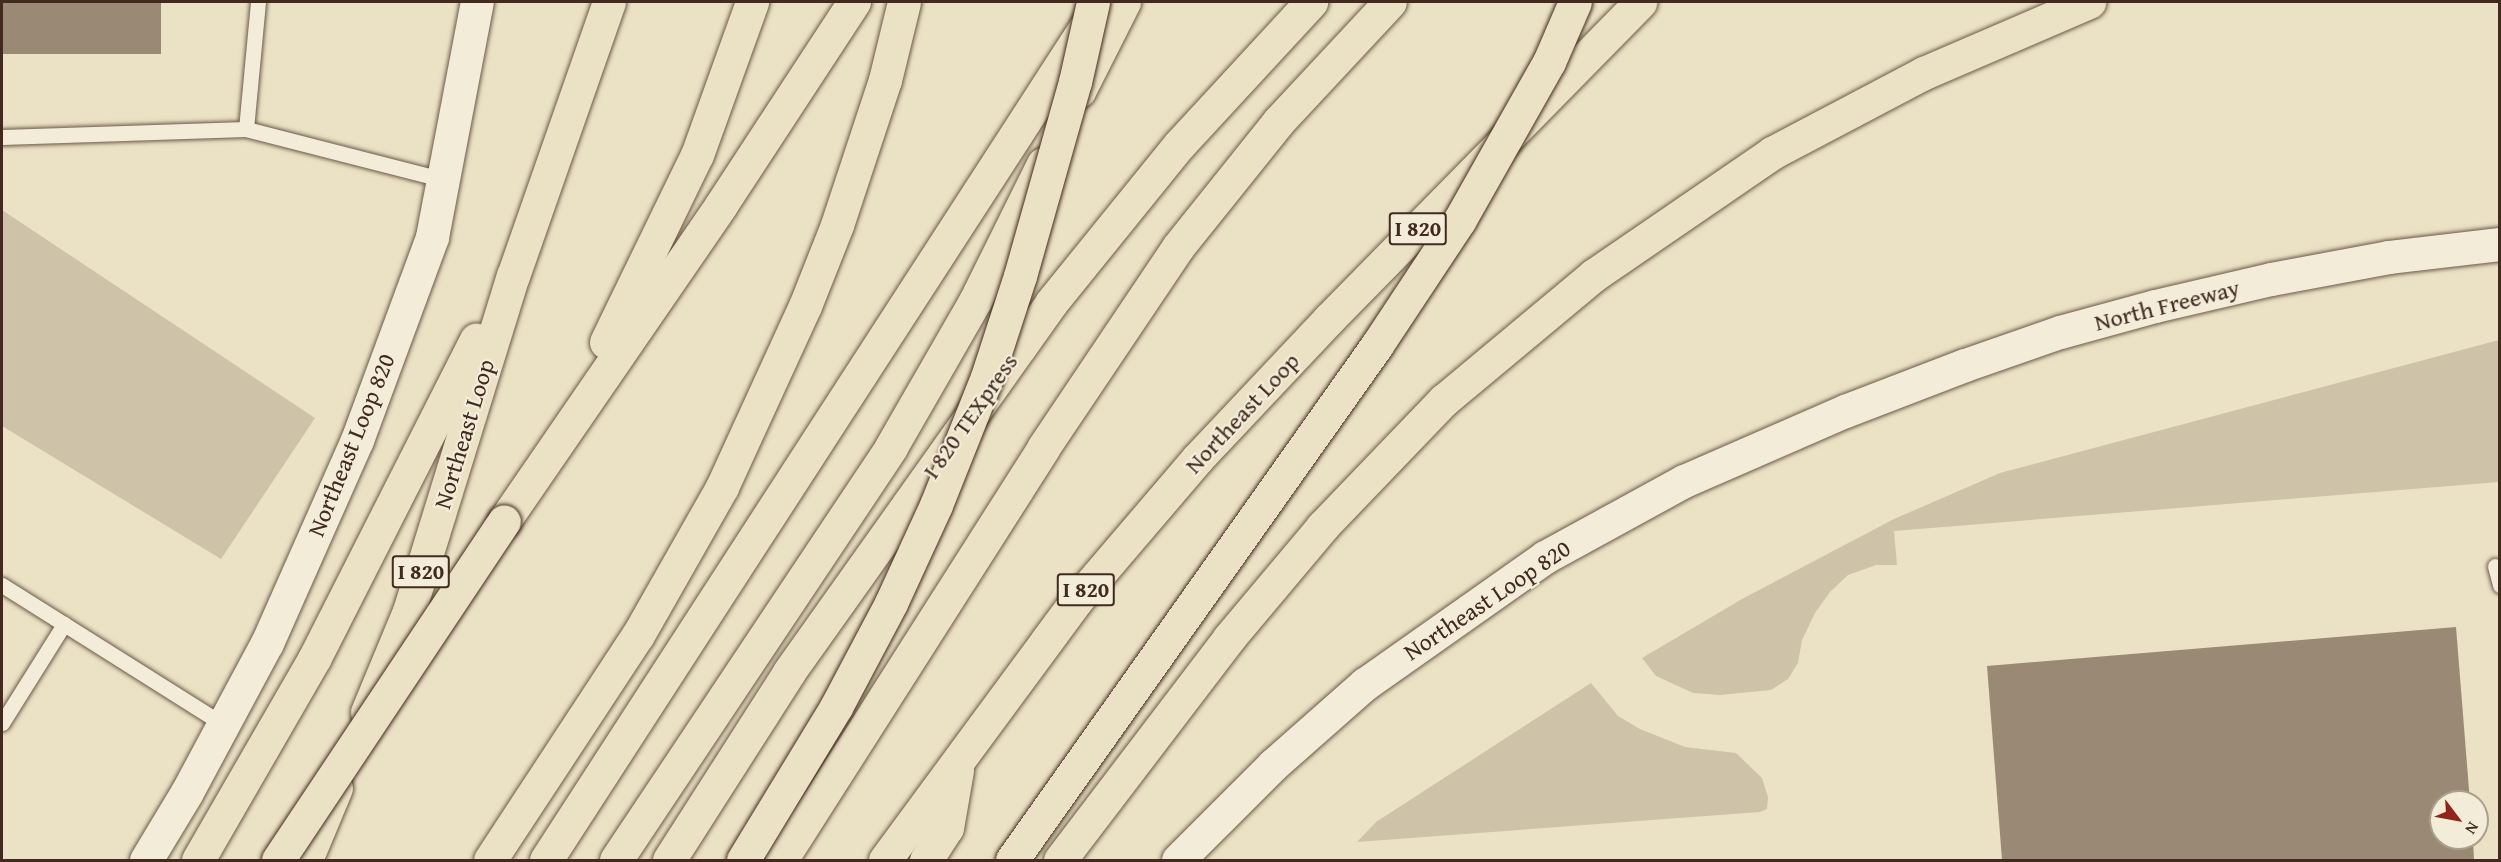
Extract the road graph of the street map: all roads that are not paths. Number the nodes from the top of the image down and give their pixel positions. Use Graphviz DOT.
graph roads {
  1 [pos="258,2"];
  2 [pos="477,2"];
  3 [pos="609,2"];
  4 [pos="752,2"];
  5 [pos="854,2"];
  6 [pos="904,2"];
  7 [pos="1093,2"];
  8 [pos="1102,2"];
  9 [pos="1124,2"];
  10 [pos="1311,2"];
  11 [pos="1390,2"];
  12 [pos="1575,2"];
  13 [pos="1640,2"];
  14 [pos="2089,2"];
  15 [pos="246,129"];
  16 [pos="2,138"];
  17 [pos="444,180"];
  18 [pos="2499,244"];
  19 [pos="513,276"];
  20 [pos="1845,411"];
  21 [pos="504,521"];
  22 [pos="2495,566"];
  23 [pos="2,585"];
  24 [pos="2499,585"];
  25 [pos="64,624"];
  26 [pos="2,723"];
  27 [pos="223,723"];
  28 [pos="958,766"];
  29 [pos="146,861"];
  30 [pos="198,861"];
  31 [pos="278,861"];
  32 [pos="306,861"];
  33 [pos="490,861"];
  34 [pos="546,861"];
  35 [pos="616,861"];
  36 [pos="669,861"];
  37 [pos="743,861"];
  38 [pos="781,861"];
  39 [pos="885,861"];
  40 [pos="926,861"];
  41 [pos="1012,861"];
  42 [pos="1060,861"];
  43 [pos="1179,861"];
  1 -- 15 [label="lane"];
  2 -- 17 [label="main road, Northeast Loop 820"];
  3 -- 19 [label="highway, Northeast Loop / I 820"];
  4 -- 21 [label="highway"];
  5 -- 21 [label="highway"];
  6 -- 33 [label="highway"];
  7 -- 37 [label="highway, bridge"];
  8 -- 34 [label="highway, bridge"];
  9 -- 35 [label="highway, I 820 TEXpress"];
  10 -- 36 [label="highway, I 820 TEXpress"];
  11 -- 38 [label="highway"];
  12 -- 41 [label="highway, bridge"];
  13 -- 28 [label="highway, Northeast Loop / I 820"];
  14 -- 42 [label="highway"];
  15 -- 16 [label="lane"];
  15 -- 17 [label="lane"];
  17 -- 27 [label="main road, Northeast Loop 820"];
  18 -- 20 [label="main road, North Freeway"];
  19 -- 30 [label="highway"];
  19 -- 32 [label="highway, Northeast Loop / I 820"];
  20 -- 43 [label="main road, Northeast Loop 820"];
  21 -- 31 [label="highway, bridge"];
  22 -- 24 [label="lane"];
  23 -- 25 [label="lane"];
  25 -- 26 [label="lane"];
  25 -- 27 [label="lane"];
  27 -- 29 [label="main road, Northeast Loop 820"];
  28 -- 39 [label="highway, Northeast Loop / I 820"];
  28 -- 40 [label="highway"];
}
